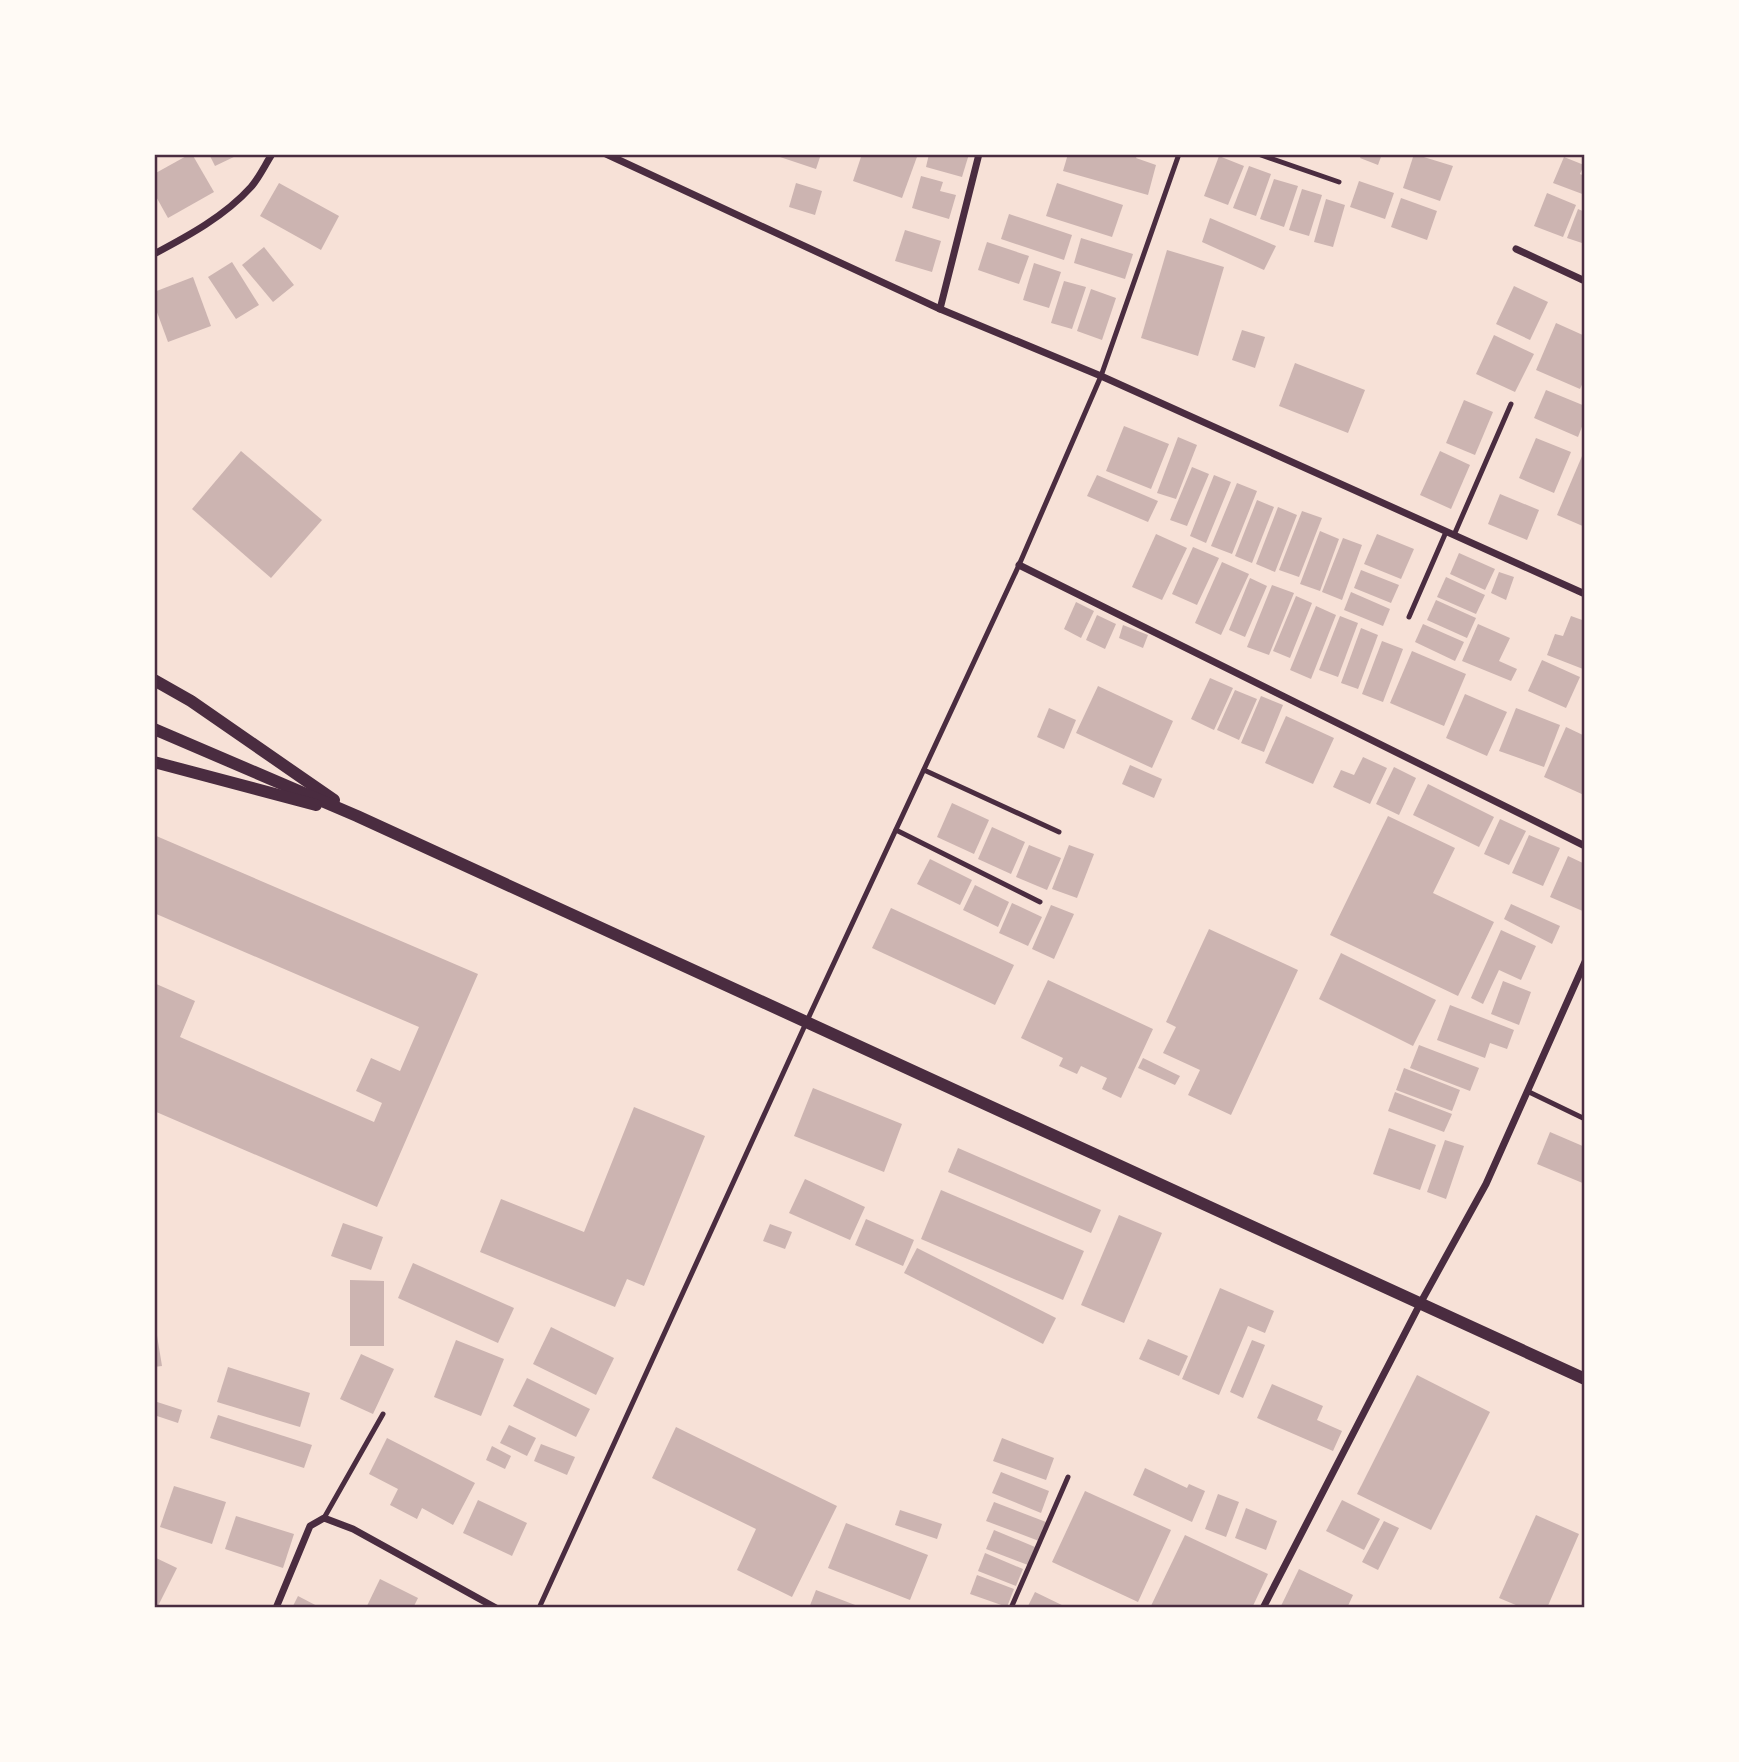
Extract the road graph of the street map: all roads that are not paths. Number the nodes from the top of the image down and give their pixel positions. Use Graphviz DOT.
graph roads {
  1 [pos="272,154"];
  2 [pos="606,154"];
  3 [pos="979,154"];
  4 [pos="1179,154"];
  5 [pos="1258,154"];
  6 [pos="1339,182"];
  7 [pos="1516,250"];
  8 [pos="154,254"];
  9 [pos="1585,281"];
  10 [pos="940,309"];
  11 [pos="1101,376"];
  12 [pos="1511,404"];
  13 [pos="1450,533"];
  14 [pos="1019,565"];
  15 [pos="1585,594"];
  16 [pos="1409,617"];
  17 [pos="154,680"];
  18 [pos="154,729"];
  19 [pos="154,762"];
  20 [pos="924,770"];
  21 [pos="357,816"];
  22 [pos="896,830"];
  23 [pos="1059,832"];
  24 [pos="1585,846"];
  25 [pos="1040,902"];
  26 [pos="1585,962"];
  27 [pos="1577,981"];
  28 [pos="1585,985"];
  29 [pos="806,1023"];
  30 [pos="1528,1091"];
  31 [pos="1585,1119"];
  32 [pos="1421,1302"];
  33 [pos="1585,1379"];
  34 [pos="383,1414"];
  35 [pos="1069,1477"];
  36 [pos="324,1518"];
  37 [pos="276,1608"];
  38 [pos="496,1608"];
  39 [pos="539,1608"];
  40 [pos="1012,1608"];
  41 [pos="1263,1608"];
  1 -- 8 [label="street"];
  2 -- 10 [label="street"];
  3 -- 10 [label="street"];
  4 -- 11 [label="lane"];
  5 -- 6 [label="lane"];
  7 -- 9 [label="street"];
  10 -- 11 [label="street"];
  11 -- 13 [label="street"];
  11 -- 14 [label="lane"];
  12 -- 13 [label="lane"];
  13 -- 15 [label="street"];
  13 -- 16 [label="lane"];
  14 -- 20 [label="lane"];
  14 -- 24 [label="street"];
  17 -- 21 [label="street"];
  18 -- 21 [label="street"];
  19 -- 21 [label="street"];
  20 -- 22 [label="lane"];
  20 -- 23 [label="lane"];
  21 -- 29 [label="street"];
  22 -- 25 [label="lane"];
  22 -- 29 [label="lane"];
  26 -- 27 [label="street"];
  27 -- 28 [label="lane"];
  27 -- 30 [label="street"];
  29 -- 32 [label="street"];
  29 -- 39 [label="lane"];
  30 -- 31 [label="lane"];
  30 -- 32 [label="street"];
  32 -- 33 [label="street"];
  32 -- 41 [label="street"];
  34 -- 36 [label="lane"];
  35 -- 40 [label="lane"];
  36 -- 37 [label="street"];
  36 -- 38 [label="street"];
}
